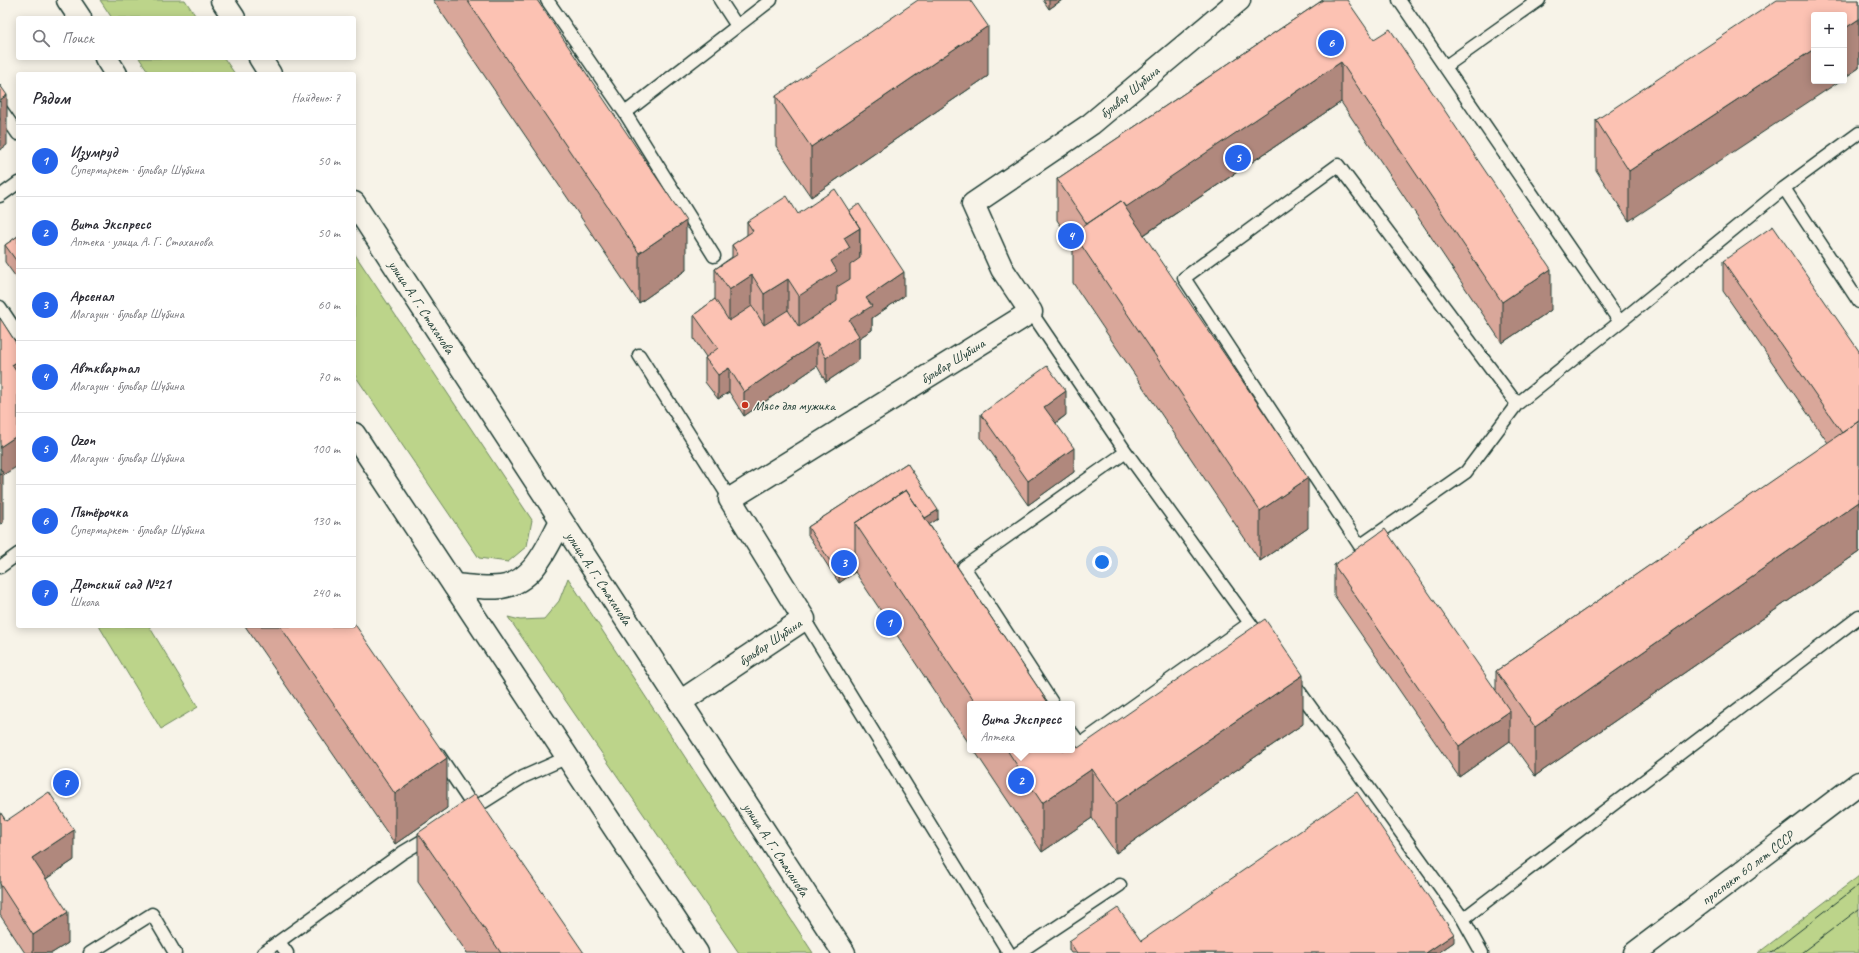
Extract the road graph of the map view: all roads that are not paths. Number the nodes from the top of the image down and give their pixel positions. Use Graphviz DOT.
graph roads {
  1 [pos="68,0"];
  2 [pos="222,0"];
  3 [pos="547,0"];
  4 [pos="720,0"];
  5 [pos="771,0"];
  6 [pos="1239,0"];
  7 [pos="1399,0"];
  8 [pos="1539,0"];
  9 [pos="79,16"];
  10 [pos="233,16"];
  11 [pos="737,26"];
  12 [pos="107,60"];
  13 [pos="261,60"];
  14 [pos="1446,66"];
  15 [pos="115,72"];
  16 [pos="269,72"];
  17 [pos="0,108"];
  18 [pos="626,113"];
  19 [pos="16,131"];
  20 [pos="1859,133"];
  21 [pos="16,184"];
  22 [pos="1784,188"];
  23 [pos="0,196"];
  24 [pos="356,206"];
  25 [pos="714,256"];
  26 [pos="1859,302"];
  27 [pos="0,307"];
  28 [pos="1031,312"];
  29 [pos="1620,322"];
  30 [pos="16,331"];
  31 [pos="639,355"];
  32 [pos="1517,404"];
  33 [pos="356,437"];
  34 [pos="1126,452"];
  35 [pos="730,499"];
  36 [pos="561,521"];
  37 [pos="16,555"];
  38 [pos="0,567"];
  39 [pos="454,586"];
  40 [pos="1859,617"];
  41 [pos="804,619"];
  42 [pos="1250,622"];
  43 [pos="1268,648"];
  44 [pos="1286,674"];
  45 [pos="1051,701"];
  46 [pos="680,702"];
  47 [pos="1075,737"];
  48 [pos="431,743"];
  49 [pos="568,757"];
  50 [pos="1859,782"];
  51 [pos="475,808"];
  52 [pos="455,820"];
  53 [pos="483,821"];
  54 [pos="442,828"];
  55 [pos="1120,886"];
  56 [pos="1463,919"];
  57 [pos="279,942"];
  58 [pos="90,953"];
  59 [pos="175,953"];
  60 [pos="263,953"];
  61 [pos="287,953"];
  62 [pos="697,953"];
  63 [pos="844,953"];
  64 [pos="1009,953"];
  65 [pos="1018,953"];
  66 [pos="1482,953"];
  67 [pos="1635,953"];
  1 -- 9 [label="main road"];
  2 -- 10 [label="main road"];
  3 -- 18 [label="lane"];
  4 -- 11 [label="lane"];
  5 -- 11 [label="lane"];
  6 -- 28 [label="main road, бульвар Шубина"];
  7 -- 14 [label="lane"];
  8 -- 14 [label="lane"];
  11 -- 18 [label="lane"];
  12 -- 15 [label="main road"];
  13 -- 16 [label="main road"];
  14 -- 29 [label="lane"];
  17 -- 19 [label="lane"];
  18 -- 25 [label="lane"];
  20 -- 22 [label="lane"];
  21 -- 23 [label="lane"];
  22 -- 26 [label="lane"];
  22 -- 29 [label="lane"];
  24 -- 36 [label="main road, улица А. Г. Стаханова"];
  27 -- 30 [label="lane"];
  28 -- 34 [label="lane"];
  28 -- 35 [label="main road, бульвар Шубина"];
  29 -- 32 [label="lane"];
  31 -- 35 [label="lane"];
  32 -- 32 [label="lane"];
  33 -- 39 [label="main road"];
  34 -- 42 [label="lane"];
  34 -- 45 [label="lane"];
  35 -- 41 [label="main road, бульвар Шубина"];
  36 -- 39 [label="main road"];
  36 -- 46 [label="main road, улица А. Г. Стаханова"];
  37 -- 38 [label="lane"];
  39 -- 49 [label="main road"];
  40 -- 56 [label="lane"];
  41 -- 46 [label="main road, бульвар Шубина"];
  41 -- 64 [label="lane"];
  42 -- 43 [label="lane"];
  42 -- 47 [label="lane"];
  44 -- 56 [label="lane"];
  46 -- 63 [label="main road, улица А. Г. Стаханова"];
  48 -- 51 [label="lane"];
  49 -- 51 [label="lane"];
  49 -- 62 [label="main road"];
  50 -- 67 [label="main road, проспект 60 лет СССР"];
  51 -- 52 [label="lane"];
  51 -- 53 [label="lane"];
  54 -- 57 [label="lane"];
  55 -- 65 [label="lane"];
  56 -- 66 [label="lane"];
  57 -- 60 [label="lane"];
  57 -- 61 [label="lane"];
  58 -- 59 [label="lane"];
}
